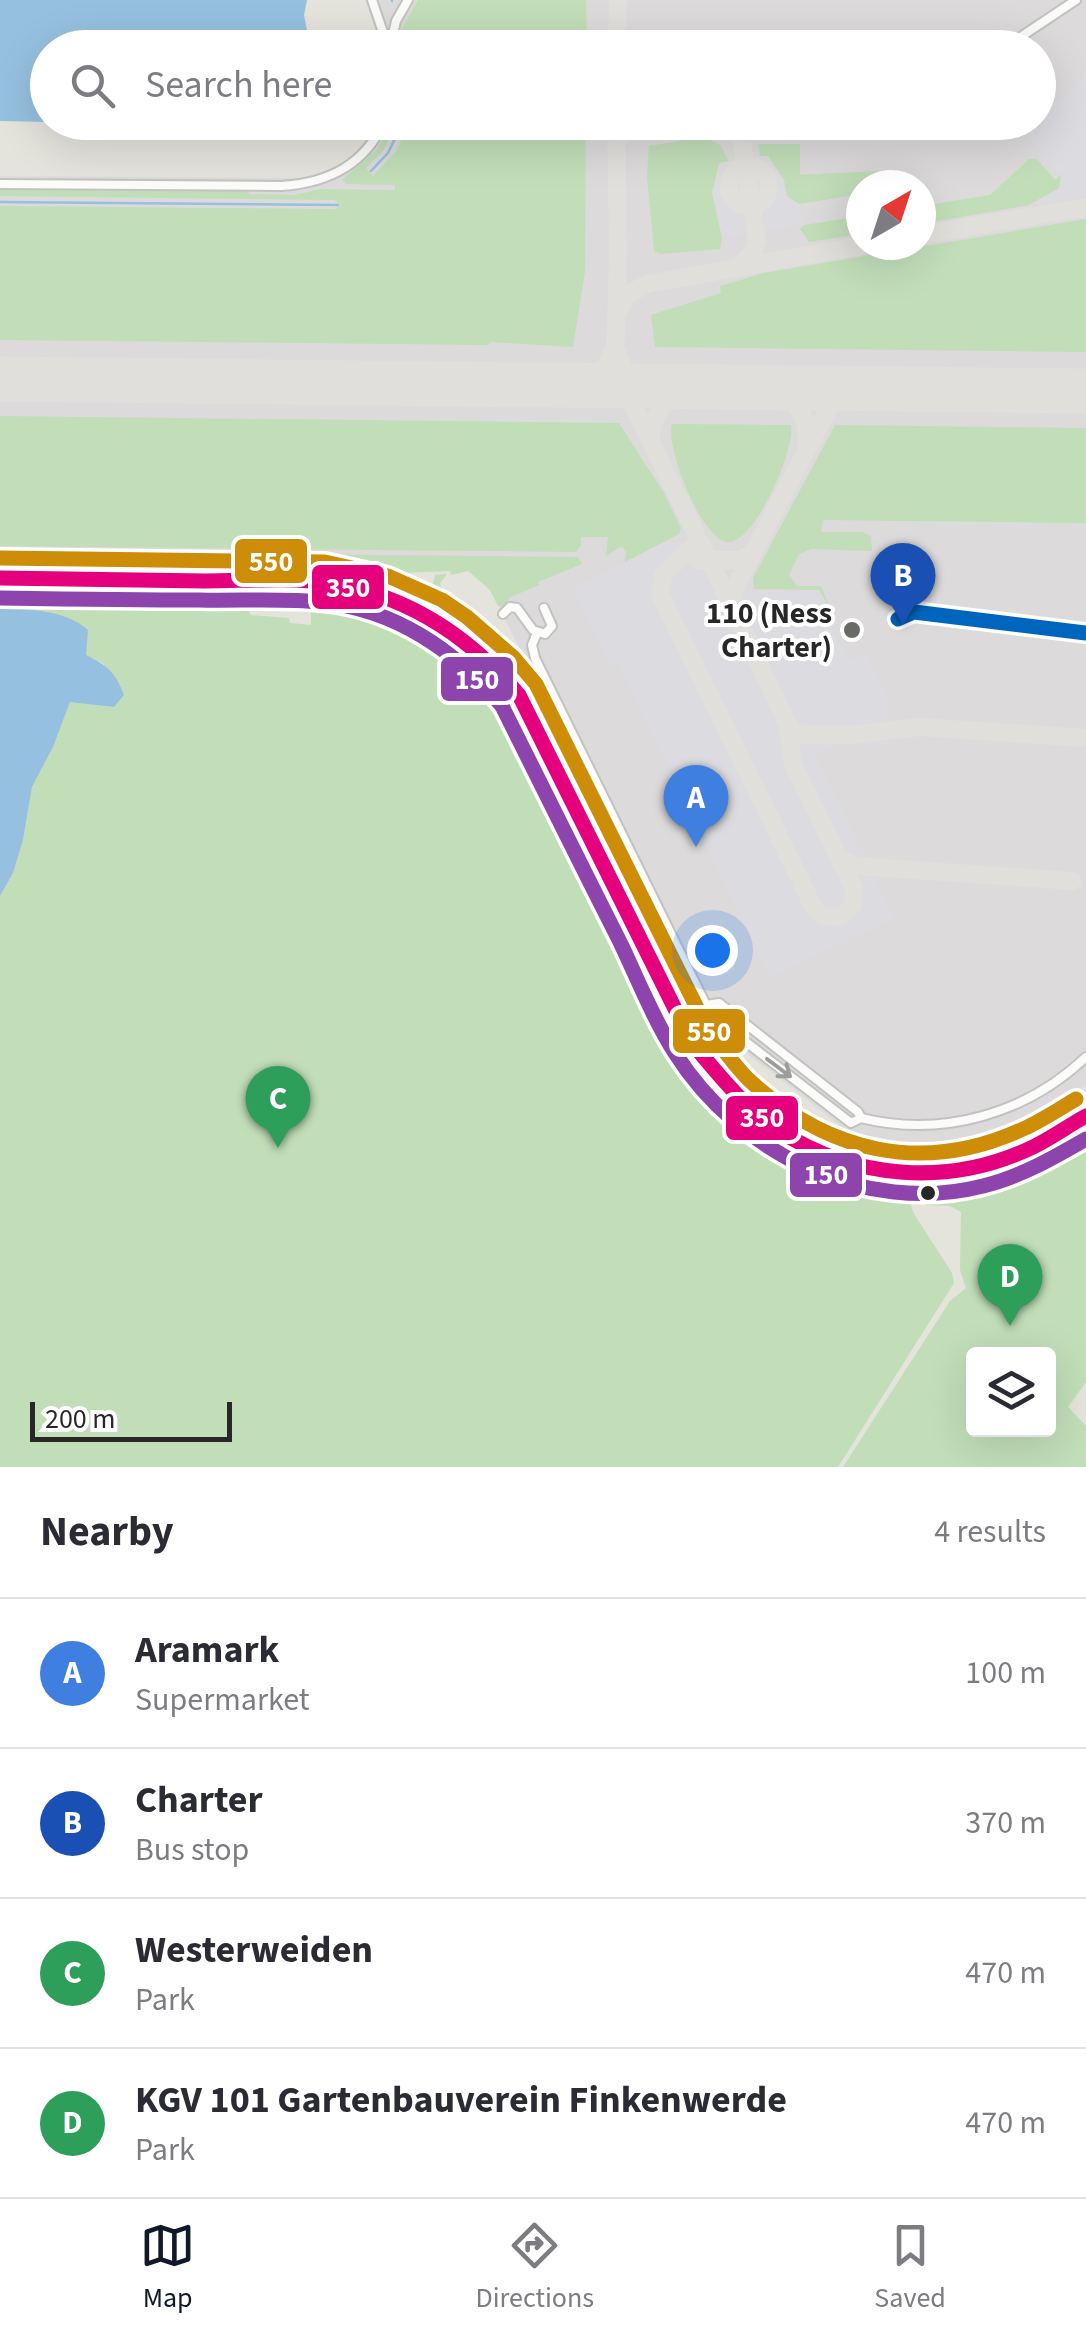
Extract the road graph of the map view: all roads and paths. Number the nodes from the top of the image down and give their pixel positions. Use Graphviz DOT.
graph roads {
  1 [pos="372,0"];
  2 [pos="408,0"];
  3 [pos="1076,0"];
  4 [pos="383,30"];
  5 [pos="394,30"];
  6 [pos="1031,30"];
  7 [pos="375,140"];
  8 [pos="0,184"];
  9 [pos="0,578"];
  10 [pos="544,608"];
  11 [pos="502,614"];
  12 [pos="537,633"];
  13 [pos="706,1005"];
  14 [pos="1086,1056"];
  15 [pos="1086,1116"];
  16 [pos="861,1118"];
  1 -- 4 [label="street"];
  2 -- 5 [label="street"];
  3 -- 6 [label="street"];
  7 -- 8 [label="street"];
  9 -- 15 [label="street"];
  10 -- 12 [label="street"];
  11 -- 12 [label="street"];
  12 -- 13 [label="street"];
  13 -- 16 [label="street"];
  13 -- 16 [label="street, one-way"];
  14 -- 16 [label="street"];
}
